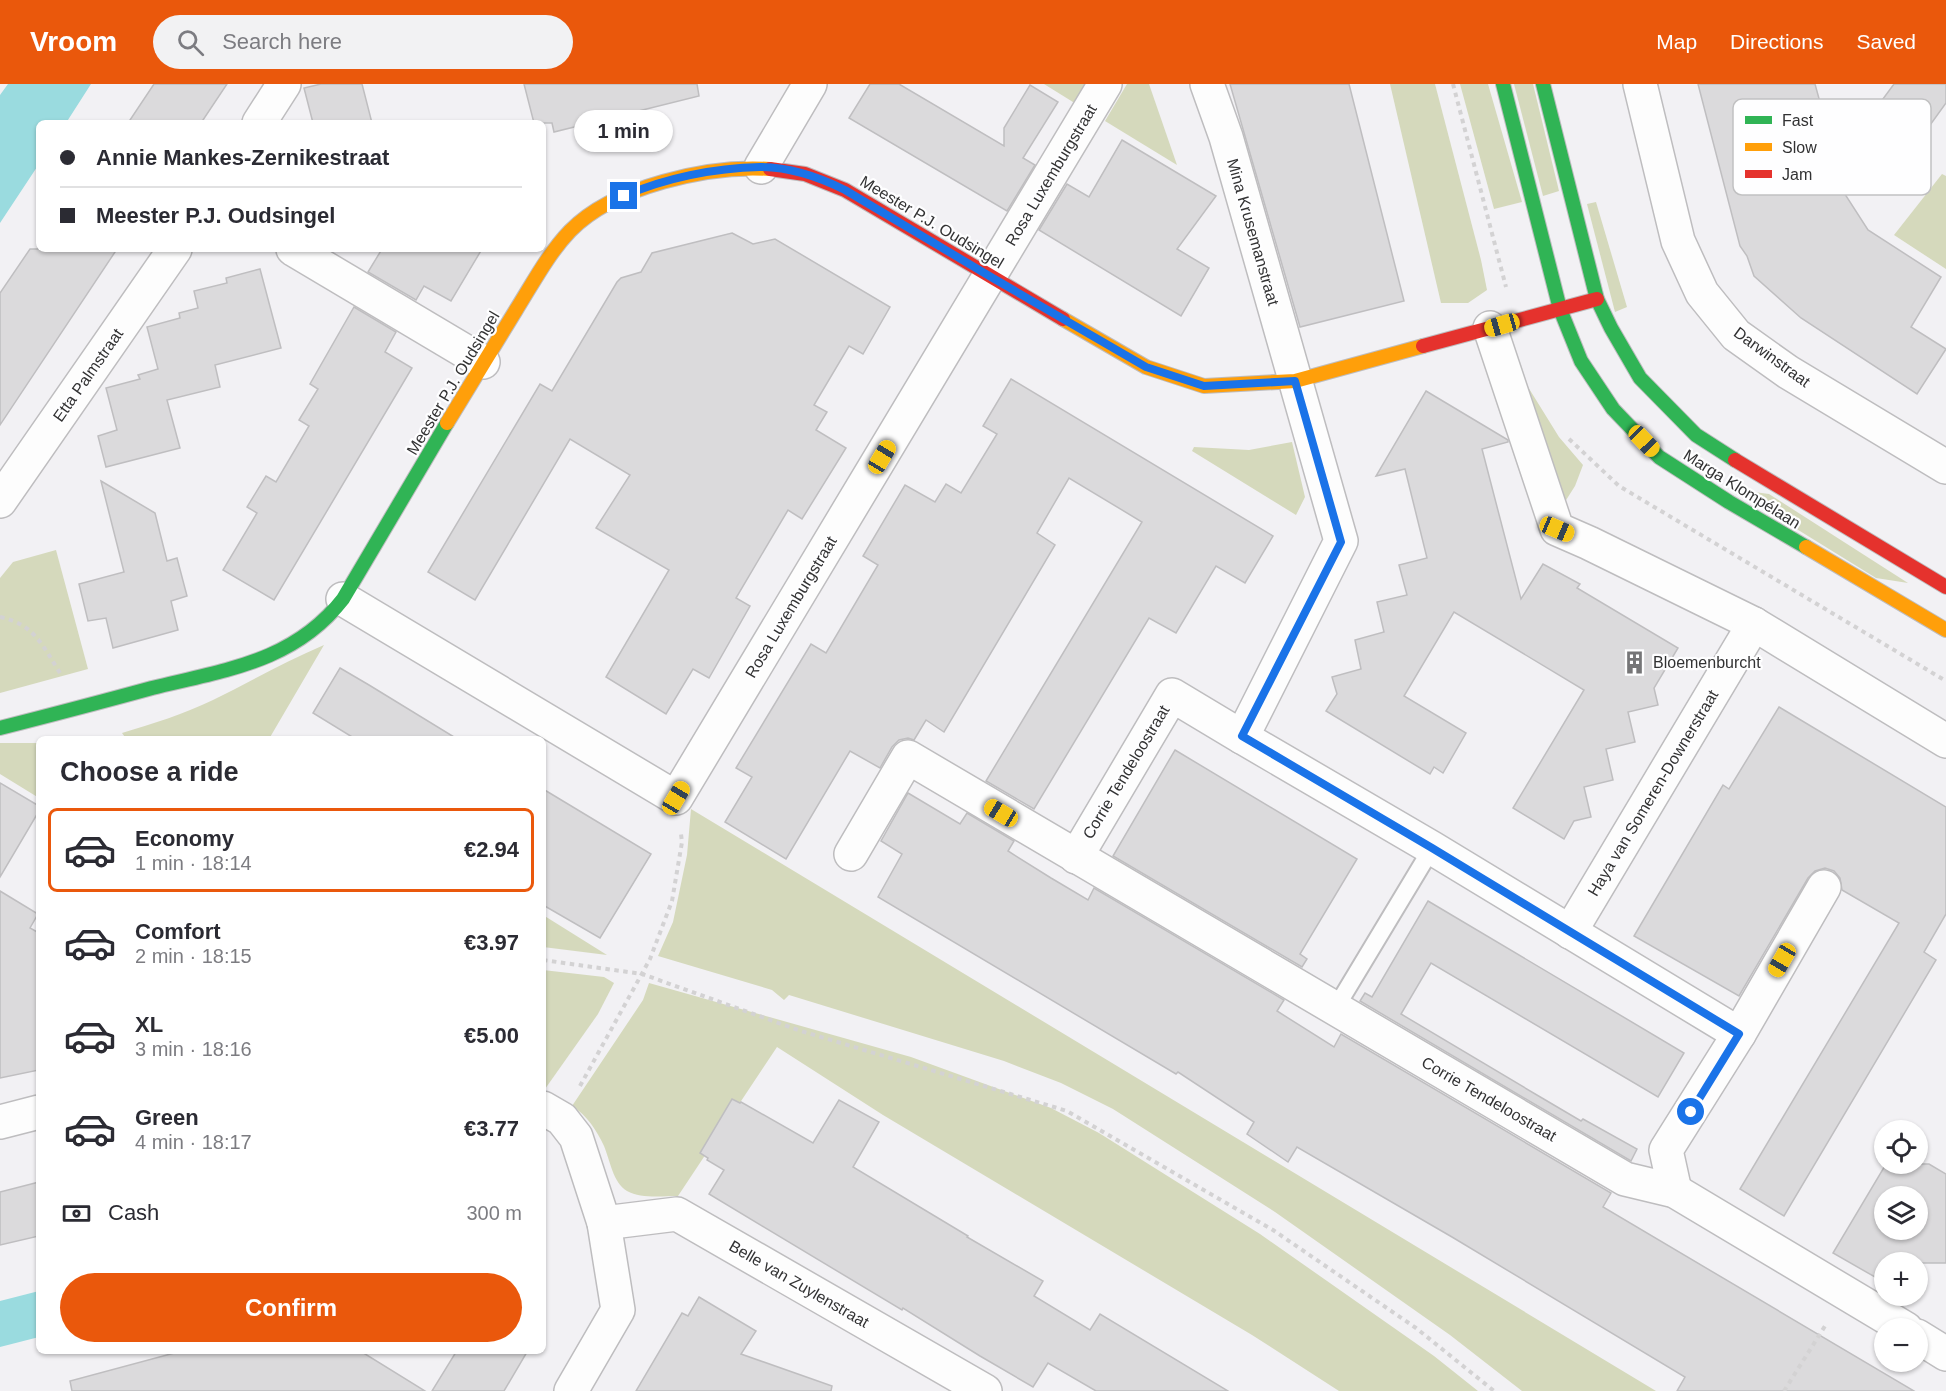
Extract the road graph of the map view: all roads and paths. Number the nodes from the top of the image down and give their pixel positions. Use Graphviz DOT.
graph roads {
  1 [pos="284,84"];
  2 [pos="810,84"];
  3 [pos="1105,84"];
  4 [pos="1207,84"];
  5 [pos="1453,84"];
  6 [pos="1503,84"];
  7 [pos="1543,84"];
  8 [pos="1640,84"];
  9 [pos="261,120"];
  10 [pos="761,167"];
  11 [pos="1488,221"];
  12 [pos="173,252"];
  13 [pos="297,252"];
  14 [pos="991,277"];
  15 [pos="1597,299"];
  16 [pos="1560,309"];
  17 [pos="1490,328"];
  18 [pos="483,362"];
  19 [pos="1295,381"];
  20 [pos="1946,467"];
  21 [pos="0,501"];
  22 [pos="1946,587"];
  23 [pos="343,599"];
  24 [pos="0,617"];
  25 [pos="1754,624"];
  26 [pos="1946,630"];
  27 [pos="81,707"];
  28 [pos="0,728"];
  29 [pos="1242,736"];
  30 [pos="1946,741"];
  31 [pos="676,798"];
  32 [pos="1432,848"];
  33 [pos="850,854"];
  34 [pos="1076,857"];
  35 [pos="1824,887"];
  36 [pos="1570,932"];
  37 [pos="546,960"];
  38 [pos="642,974"];
  39 [pos="1335,1009"];
  40 [pos="1739,1034"];
  41 [pos="36,1113"];
  42 [pos="552,1113"];
  43 [pos="0,1122"];
  44 [pos="1675,1191"];
  45 [pos="604,1223"];
  46 [pos="1846,1293"];
  47 [pos="1887,1318"];
  48 [pos="1928,1342"];
  49 [pos="1946,1353"];
  50 [pos="571,1391"];
  51 [pos="986,1391"];
  52 [pos="1494,1391"];
  53 [pos="1784,1391"];
  1 -- 9 [label="street"];
  2 -- 10 [label="street"];
  3 -- 14 [label="street, Rosa Luxemburgstraat"];
  4 -- 19 [label="street, Mina Krusemanstraat"];
  5 -- 11 [label="path"];
  6 -- 16 [label="street, Marga Klompélaan"];
  7 -- 15 [label="street, Marga Klompélaan"];
  8 -- 20 [label="street, Darwinstraat"];
  10 -- 14 [label="street, Meester P.J. Oudsingel"];
  10 -- 18 [label="street, Meester P.J. Oudsingel"];
  12 -- 21 [label="street, Etta Palmstraat"];
  13 -- 18 [label="street"];
  14 -- 19 [label="street, Meester P.J. Oudsingel"];
  14 -- 31 [label="street, Rosa Luxemburgstraat"];
  15 -- 16 [label="street, Meester P.J. Oudsingel"];
  15 -- 22 [label="street, Marga Klompélaan"];
  16 -- 17 [label="street, Meester P.J. Oudsingel"];
  16 -- 26 [label="street, Marga Klompélaan"];
  17 -- 19 [label="street, Meester P.J. Oudsingel"];
  17 -- 25 [label="street"];
  18 -- 23 [label="street, Meester P.J. Oudsingel"];
  19 -- 29 [label="street, Mina Krusemanstraat"];
  23 -- 27 [label="street, Meester P.J. Oudsingel"];
  23 -- 31 [label="street"];
  24 -- 27 [label="path"];
  25 -- 30 [label="street"];
  25 -- 36 [label="street, Haya van Someren-Downerstraat"];
  27 -- 28 [label="street, Meester P.J. Oudsingel"];
  29 -- 32 [label="street"];
  29 -- 34 [label="street, Corrie Tendeloostraat"];
  31 -- 38 [label="path"];
  32 -- 36 [label="street"];
  32 -- 39 [label="lane"];
  33 -- 34 [label="street, Corrie Tendeloostraat"];
  34 -- 39 [label="street, Corrie Tendeloostraat"];
  35 -- 40 [label="street"];
  36 -- 40 [label="street"];
  37 -- 38 [label="path"];
  38 -- 42 [label="path"];
  38 -- 52 [label="path"];
  39 -- 44 [label="street, Corrie Tendeloostraat"];
  40 -- 44 [label="street"];
  41 -- 43 [label="street"];
  42 -- 45 [label="street"];
  44 -- 46 [label="street, Corrie Tendeloostraat"];
  45 -- 50 [label="street"];
  45 -- 51 [label="street, Belle van Zuylenstraat"];
  46 -- 47 [label="street, Corrie Tendeloostraat"];
  46 -- 53 [label="path"];
  48 -- 49 [label="street"];
}
